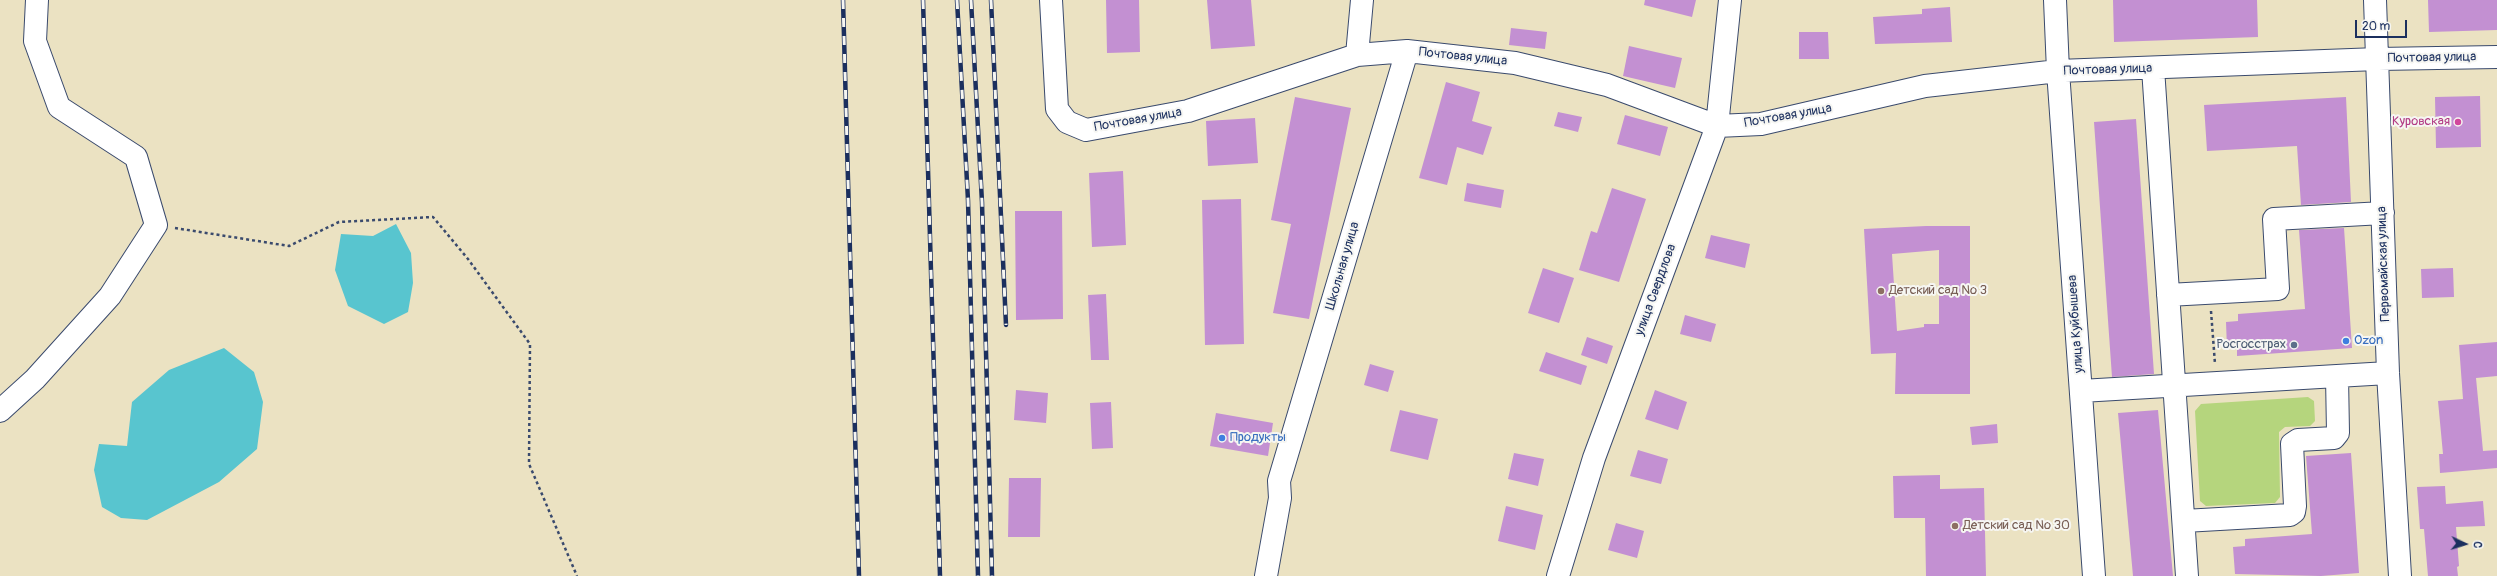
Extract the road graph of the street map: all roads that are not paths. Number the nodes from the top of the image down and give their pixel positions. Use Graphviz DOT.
graph roads {
  1 [pos="37,0"];
  2 [pos="1051,0"];
  3 [pos="1362,0"];
  4 [pos="1730,0"];
  5 [pos="2055,0"];
  6 [pos="2375,0"];
  7 [pos="1407,51"];
  8 [pos="1357,55"];
  9 [pos="2497,58"];
  10 [pos="2378,59"];
  11 [pos="2153,68"];
  12 [pos="2058,72"];
  13 [pos="1717,126"];
  14 [pos="2383,213"];
  15 [pos="2168,295"];
  16 [pos="2388,373"];
  17 [pos="2337,376"];
  18 [pos="2174,386"];
  19 [pos="2081,391"];
  20 [pos="0,411"];
  21 [pos="2184,521"];
  22 [pos="1266,576"];
  23 [pos="1558,576"];
  24 [pos="2094,576"];
  25 [pos="2187,576"];
  26 [pos="2400,576"];
  1 -- 20 [label="street"];
  2 -- 8 [label="street, Почтовая улица"];
  3 -- 8 [label="street"];
  4 -- 13 [label="street, улица Свердлова"];
  5 -- 12 [label="street, улица Куйбышева"];
  6 -- 10 [label="street, Первомайская улица"];
  7 -- 8 [label="street, Почтовая улица"];
  7 -- 13 [label="street, Почтовая улица"];
  7 -- 22 [label="street, Школьная улица"];
  9 -- 10 [label="street, Почтовая улица"];
  10 -- 11 [label="street, Почтовая улица"];
  10 -- 14 [label="street, Первомайская улица"];
  11 -- 12 [label="street, Почтовая улица"];
  11 -- 15 [label="street"];
  12 -- 13 [label="street, Почтовая улица"];
  12 -- 19 [label="street, улица Куйбышева"];
  13 -- 23 [label="street, улица Свердлова"];
  14 -- 15 [label="street"];
  14 -- 16 [label="street, Первомайская улица"];
  15 -- 18 [label="street"];
  16 -- 17 [label="street"];
  16 -- 26 [label="street, Первомайская улица"];
  17 -- 18 [label="street"];
  17 -- 21 [label="street"];
  18 -- 19 [label="street"];
  18 -- 21 [label="street"];
  19 -- 24 [label="street, улица Куйбышева"];
  21 -- 25 [label="street"];
}
